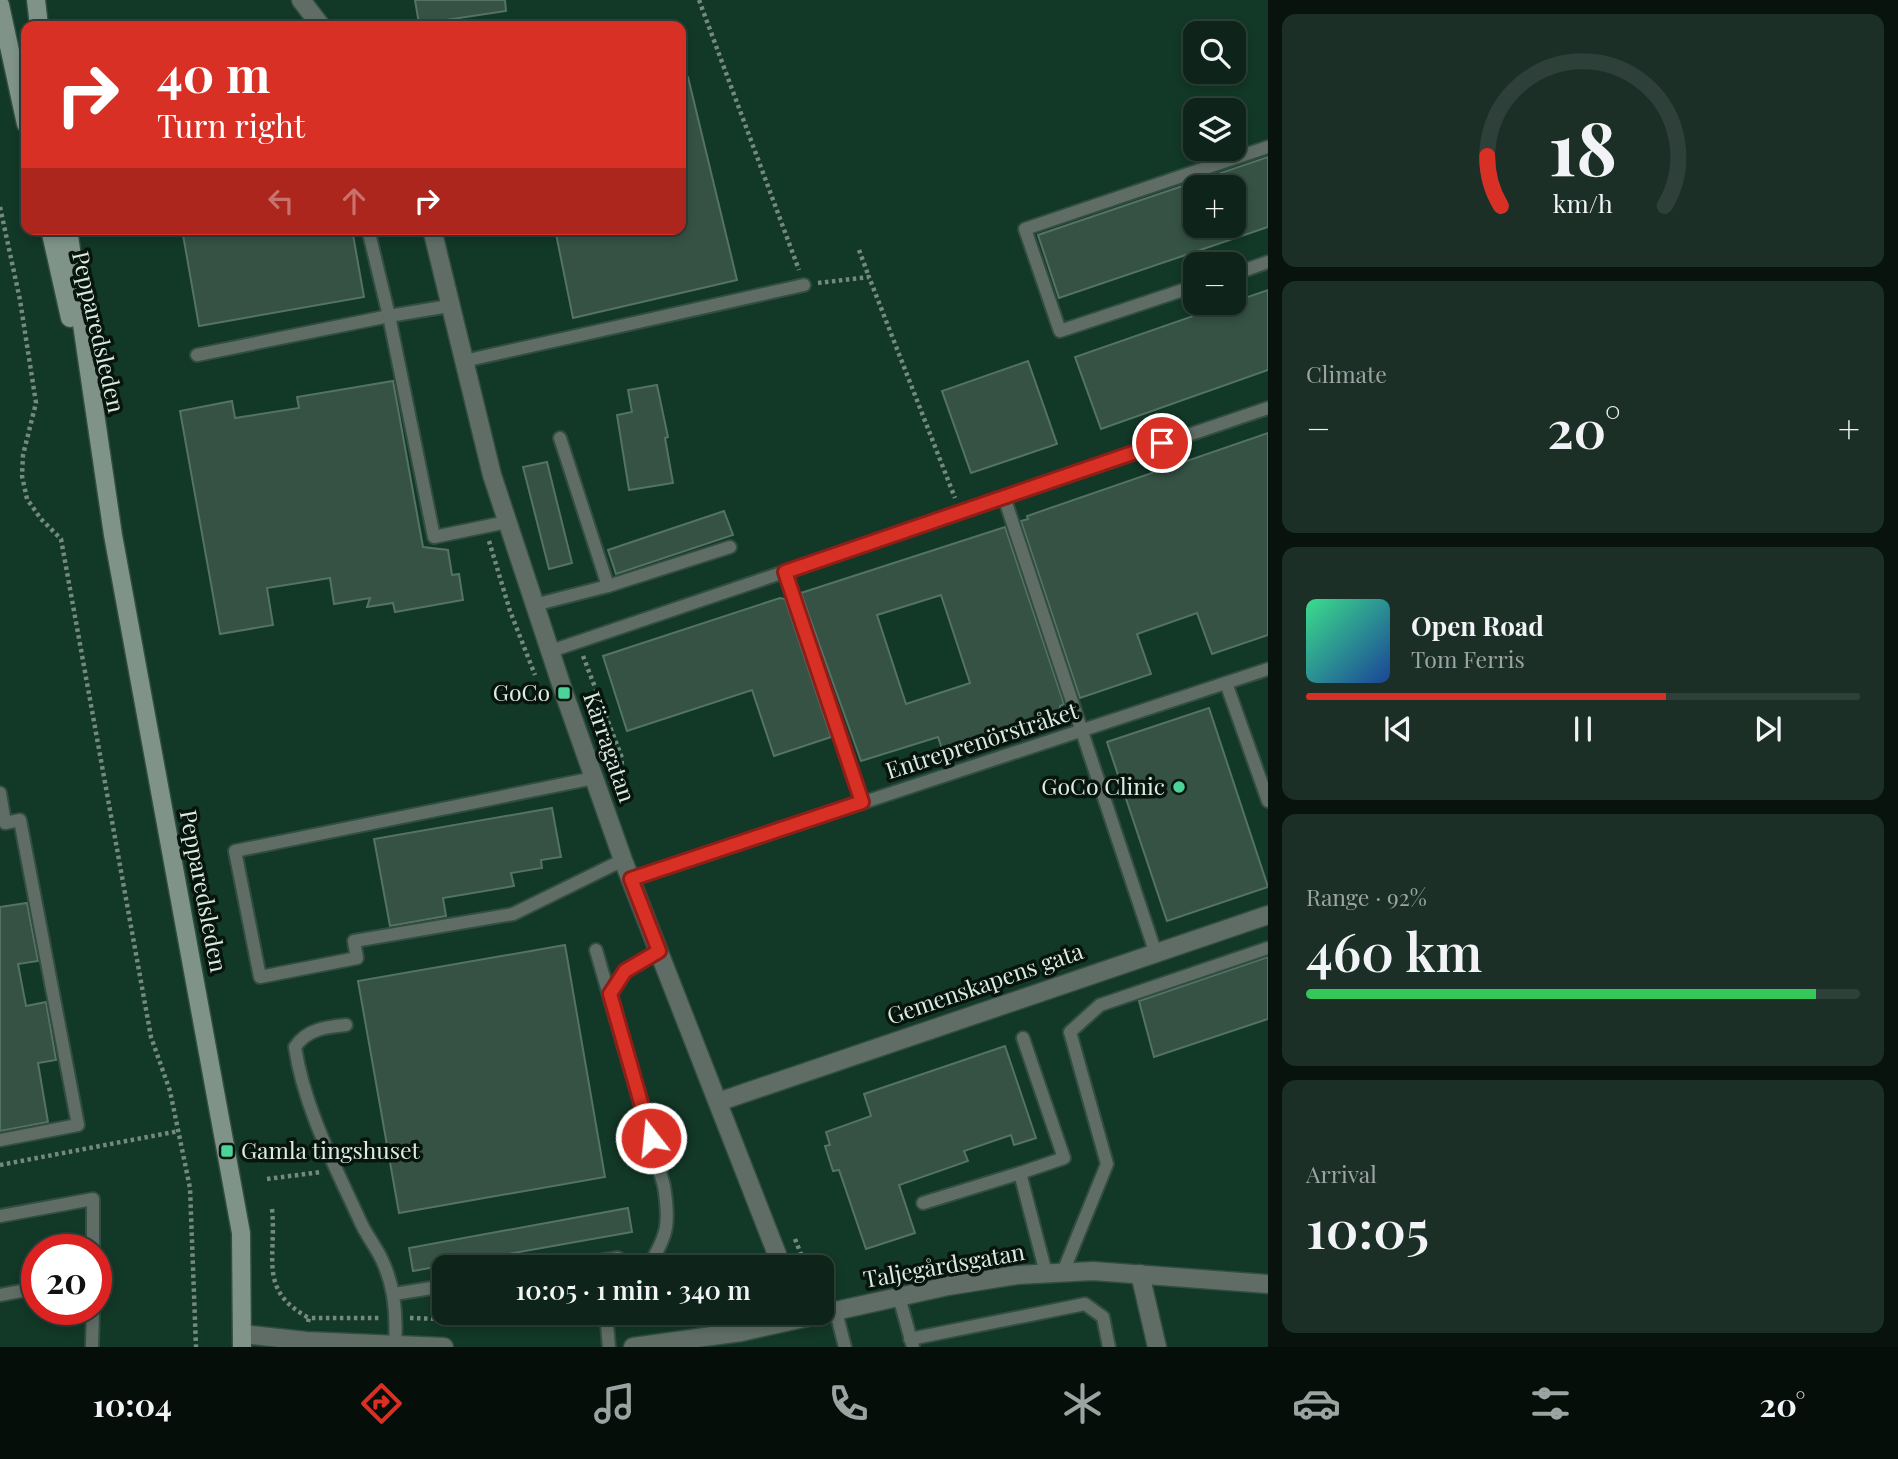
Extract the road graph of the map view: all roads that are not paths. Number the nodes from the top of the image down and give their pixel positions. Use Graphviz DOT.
graph roads {
  1 [pos="36,0"];
  2 [pos="301,0"];
  3 [pos="0,5"];
  4 [pos="38,21"];
  5 [pos="317,21"];
  6 [pos="21,101"];
  7 [pos="1268,147"];
  8 [pos="51,235"];
  9 [pos="69,235"];
  10 [pos="369,235"];
  11 [pos="433,235"];
  12 [pos="1268,262"];
  13 [pos="1246,270"];
  14 [pos="804,285"];
  15 [pos="1183,290"];
  16 [pos="449,306"];
  17 [pos="389,316"];
  18 [pos="197,355"];
  19 [pos="464,361"];
  20 [pos="1268,408"];
  21 [pos="560,438"];
  22 [pos="99,446"];
  23 [pos="1004,497"];
  24 [pos="507,522"];
  25 [pos="730,547"];
  26 [pos="785,572"];
  27 [pos="608,586"];
  28 [pos="534,604"];
  29 [pos="551,651"];
  30 [pos="1268,668"];
  31 [pos="1226,683"];
  32 [pos="1082,731"];
  33 [pos="594,779"];
  34 [pos="0,793"];
  35 [pos="1268,801"];
  36 [pos="862,802"];
  37 [pos="623,860"];
  38 [pos="631,879"];
  39 [pos="1268,915"];
  40 [pos="1268,948"];
  41 [pos="596,950"];
  42 [pos="659,951"];
  43 [pos="1155,951"];
  44 [pos="610,994"];
  45 [pos="346,1026"];
  46 [pos="1023,1038"];
  47 [pos="718,1102"];
  48 [pos="0,1140"];
  49 [pos="1020,1172"];
  50 [pos="923,1203"];
  51 [pos="0,1216"];
  52 [pos="93,1234"];
  53 [pos="655,1255"];
  54 [pos="777,1255"];
  55 [pos="1054,1273"];
  56 [pos="1140,1274"];
  57 [pos="1268,1284"];
  58 [pos="432,1288"];
  59 [pos="21,1291"];
  60 [pos="394,1294"];
  61 [pos="0,1296"];
  62 [pos="899,1297"];
  63 [pos="836,1312"];
  64 [pos="93,1325"];
  65 [pos="607,1325"];
  66 [pos="762,1325"];
  67 [pos="242,1341"];
  68 [pos="911,1343"];
  69 [pos="394,1344"];
  70 [pos="92,1347"];
  71 [pos="444,1347"];
  72 [pos="609,1347"];
  73 [pos="633,1347"];
  74 [pos="845,1347"];
  75 [pos="1109,1347"];
  76 [pos="1157,1347"];
  1 -- 4 [label="street"];
  2 -- 5 [label="street"];
  3 -- 6 [label="street"];
  7 -- 15 [label="lane"];
  8 -- 22 [label="street, Pepparedsleden"];
  9 -- 22 [label="street, Pepparedsleden"];
  10 -- 17 [label="lane"];
  11 -- 16 [label="street, Kärragatan"];
  12 -- 13 [label="lane"];
  14 -- 19 [label="lane"];
  16 -- 17 [label="lane"];
  16 -- 19 [label="street, Kärragatan"];
  17 -- 18 [label="lane"];
  17 -- 24 [label="lane"];
  19 -- 24 [label="street, Kärragatan"];
  20 -- 23 [label="lane"];
  21 -- 27 [label="lane"];
  22 -- 67 [label="street, Pepparedsleden"];
  23 -- 26 [label="lane"];
  23 -- 32 [label="lane"];
  24 -- 28 [label="street, Kärragatan"];
  25 -- 27 [label="lane"];
  26 -- 29 [label="lane"];
  26 -- 36 [label="lane"];
  27 -- 28 [label="lane"];
  28 -- 29 [label="street, Kärragatan"];
  29 -- 33 [label="street, Kärragatan"];
  30 -- 31 [label="lane, Entreprenörstråket"];
  31 -- 32 [label="lane, Entreprenörstråket"];
  31 -- 35 [label="lane"];
  32 -- 36 [label="lane, Entreprenörstråket"];
  32 -- 43 [label="lane"];
  33 -- 37 [label="street, Kärragatan"];
  33 -- 37 [label="lane"];
  34 -- 48 [label="lane"];
  36 -- 38 [label="lane, Entreprenörstråket"];
  37 -- 38 [label="street, Kärragatan"];
  38 -- 42 [label="street, Kärragatan"];
  39 -- 43 [label="street, Gemenskapens gata"];
  40 -- 55 [label="lane"];
  41 -- 44 [label="lane"];
  42 -- 44 [label="lane"];
  42 -- 47 [label="street, Kärragatan"];
  43 -- 47 [label="street, Gemenskapens gata"];
  44 -- 53 [label="lane"];
  45 -- 60 [label="lane"];
  46 -- 49 [label="lane"];
  47 -- 54 [label="street, Kärragatan"];
  49 -- 50 [label="lane"];
  49 -- 55 [label="lane"];
  51 -- 52 [label="lane"];
  55 -- 56 [label="street, Taljegårdsgatan"];
  55 -- 62 [label="street, Taljegårdsgatan"];
  56 -- 57 [label="street, Taljegårdsgatan"];
  56 -- 76 [label="street"];
  58 -- 60 [label="lane"];
  59 -- 61 [label="lane"];
  60 -- 69 [label="lane"];
  62 -- 63 [label="street, Taljegårdsgatan"];
  62 -- 68 [label="lane"];
  63 -- 74 [label="lane"];
  64 -- 70 [label="lane"];
  65 -- 72 [label="lane"];
  66 -- 73 [label="street, Taljegårdsgatan"];
  67 -- 69 [label="street"];
  68 -- 75 [label="lane"];
  69 -- 71 [label="street"];
}
